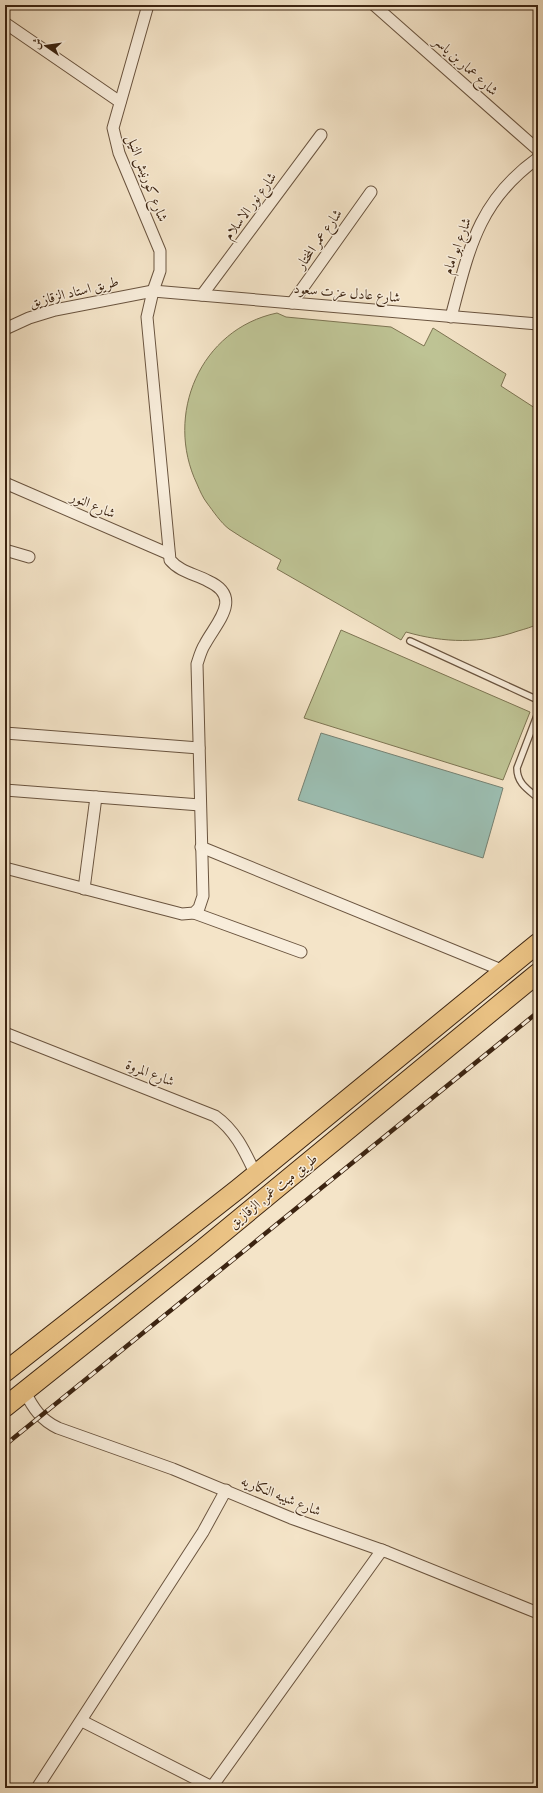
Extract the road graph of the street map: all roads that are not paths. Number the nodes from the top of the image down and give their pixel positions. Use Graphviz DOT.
graph roads {
  1 [pos="148,5"];
  2 [pos="374,5"];
  3 [pos="5,23"];
  4 [pos="120,102"];
  5 [pos="321,135"];
  6 [pos="538,150"];
  7 [pos="538,158"];
  8 [pos="371,192"];
  9 [pos="152,291"];
  10 [pos="202,295"];
  11 [pos="292,303"];
  12 [pos="450,316"];
  13 [pos="538,324"];
  14 [pos="5,329"];
  15 [pos="5,483"];
  16 [pos="5,550"];
  17 [pos="169,554"];
  18 [pos="29,558"];
  19 [pos="410,641"];
  20 [pos="538,700"];
  21 [pos="538,713"];
  22 [pos="5,733"];
  23 [pos="199,748"];
  24 [pos="5,790"];
  25 [pos="96,797"];
  26 [pos="538,798"];
  27 [pos="200,805"];
  28 [pos="201,848"];
  29 [pos="5,868"];
  30 [pos="84,888"];
  31 [pos="194,913"];
  32 [pos="538,943"];
  33 [pos="301,952"];
  34 [pos="504,971"];
  35 [pos="538,972"];
  36 [pos="5,1033"];
  37 [pos="256,1175"];
  38 [pos="5,1372"];
  39 [pos="25,1392"];
  40 [pos="5,1407"];
  41 [pos="226,1490"];
  42 [pos="382,1550"];
  43 [pos="538,1613"];
  44 [pos="82,1720"];
  45 [pos="37,1788"];
  46 [pos="212,1788"];
  1 -- 4 [label="street, شارع كورنيش النيل"];
  2 -- 6 [label="street, شارع عمار بن ياسر"];
  3 -- 4 [label="street"];
  4 -- 9 [label="street, شارع كورنيش النيل"];
  5 -- 10 [label="street, شارع نور الاسلام"];
  7 -- 12 [label="street, شارع ابو امام"];
  8 -- 11 [label="street, شارع عمر المختار"];
  9 -- 10 [label="street, شارع عادل عزت سعود"];
  9 -- 14 [label="street, طريق استاد الزقازيق"];
  9 -- 17 [label="street, شارع كورنيش النيل"];
  10 -- 11 [label="street, شارع عادل عزت سعود"];
  11 -- 12 [label="street, شارع عادل عزت سعود"];
  12 -- 13 [label="street, شارع عادل عزت سعود"];
  15 -- 17 [label="street, شارع النور"];
  16 -- 18 [label="street"];
  17 -- 23 [label="street"];
  19 -- 20 [label="lane"];
  21 -- 26 [label="lane"];
  22 -- 23 [label="street"];
  23 -- 27 [label="street"];
  24 -- 25 [label="street"];
  25 -- 27 [label="street"];
  25 -- 30 [label="street"];
  27 -- 28 [label="street"];
  28 -- 31 [label="street"];
  28 -- 34 [label="street"];
  29 -- 30 [label="street"];
  30 -- 31 [label="street"];
  31 -- 33 [label="street"];
  32 -- 34 [label="highway, طريق ميت غمر, الزقازيق"];
  34 -- 37 [label="highway, طريق ميت غمر, الزقازيق"];
  35 -- 39 [label="highway, طريق ميت غمر, الزقازيق"];
  36 -- 37 [label="street, شارع المروة"];
  37 -- 38 [label="highway, طريق ميت غمر, الزقازيق"];
  39 -- 40 [label="highway, طريق ميت غمر, الزقازيق"];
  39 -- 41 [label="street, شارع شيبه النكاريه"];
  41 -- 42 [label="street, شارع شيبه النكاريه"];
  41 -- 44 [label="street"];
  42 -- 43 [label="street, شارع شيبه النكاريه"];
  42 -- 46 [label="street"];
  44 -- 45 [label="street"];
  44 -- 46 [label="street"];
}
